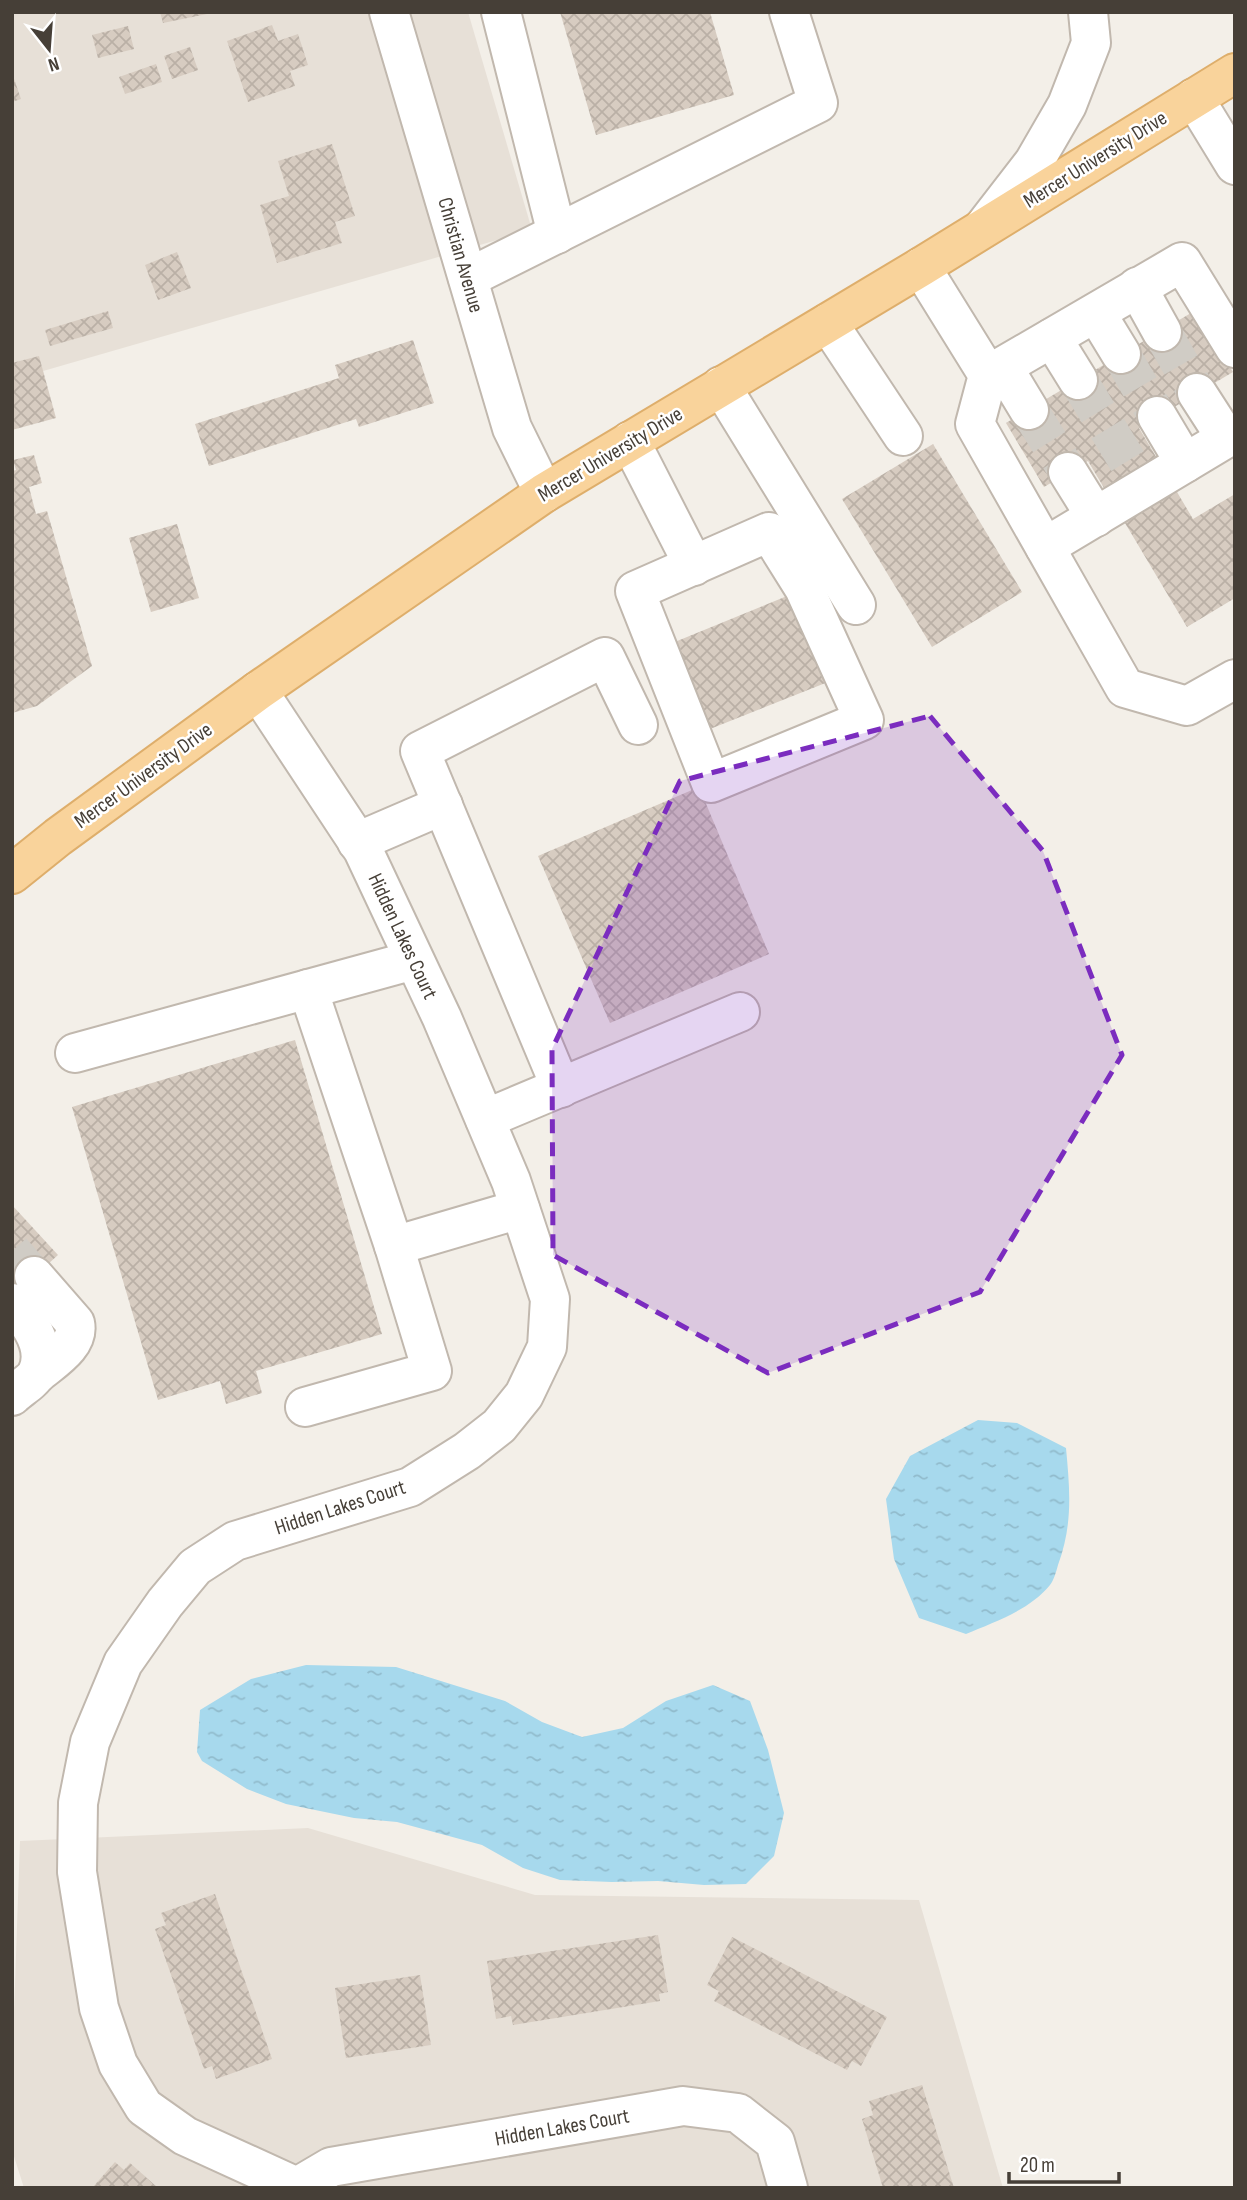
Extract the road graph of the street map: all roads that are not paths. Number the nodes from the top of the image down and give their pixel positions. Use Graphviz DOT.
graph roads {
  1 [pos="390,12"];
  2 [pos="501,12"];
  3 [pos="789,12"];
  4 [pos="1088,12"];
  5 [pos="1235,73"];
  6 [pos="1194,98"];
  7 [pos="1235,165"];
  8 [pos="982,229"];
  9 [pos="557,234"];
  10 [pos="921,267"];
  11 [pos="468,278"];
  12 [pos="1137,287"];
  13 [pos="1096,313"];
  14 [pos="828,323"];
  15 [pos="1162,332"];
  16 [pos="1052,338"];
  17 [pos="1235,348"];
  18 [pos="1121,354"];
  19 [pos="995,371"];
  20 [pos="1078,380"];
  21 [pos="721,386"];
  22 [pos="1197,393"];
  23 [pos="1029,410"];
  24 [pos="1157,416"];
  25 [pos="1230,435"];
  26 [pos="903,436"];
  27 [pos="630,441"];
  28 [pos="1185,463"];
  29 [pos="1068,472"];
  30 [pos="544,493"];
  31 [pos="1096,517"];
  32 [pos="1045,547"];
  33 [pos="694,566"];
  34 [pos="856,605"];
  35 [pos="1235,679"];
  36 [pos="258,691"];
  37 [pos="638,725"];
  38 [pos="443,805"];
  39 [pos="357,842"];
  40 [pos="12,874"];
  41 [pos="414,960"];
  42 [pos="308,989"];
  43 [pos="740,1012"];
  44 [pos="75,1053"];
  45 [pos="561,1088"];
  46 [pos="485,1119"];
  47 [pos="520,1209"];
  48 [pos="394,1246"];
  49 [pos="23,1289"];
  50 [pos="24,1385"];
  51 [pos="305,1407"];
  52 [pos="297,2187"];
  53 [pos="788,2188"];
  1 -- 11 [label="street, Christian Avenue"];
  2 -- 9 [label="street"];
  3 -- 9 [label="street"];
  4 -- 8 [label="street"];
  5 -- 6 [label="main road, Mercer University Drive"];
  6 -- 7 [label="street"];
  6 -- 8 [label="main road, Mercer University Drive"];
  8 -- 10 [label="main road, Mercer University Drive"];
  9 -- 11 [label="street"];
  10 -- 14 [label="main road, Mercer University Drive"];
  10 -- 19 [label="street"];
  11 -- 30 [label="street, Christian Avenue"];
  12 -- 13 [label="street"];
  12 -- 15 [label="street"];
  12 -- 17 [label="street"];
  13 -- 16 [label="street"];
  13 -- 18 [label="street"];
  14 -- 21 [label="main road, Mercer University Drive"];
  14 -- 26 [label="street"];
  16 -- 19 [label="street"];
  16 -- 20 [label="street"];
  19 -- 23 [label="street"];
  19 -- 32 [label="street"];
  21 -- 27 [label="main road, Mercer University Drive"];
  21 -- 34 [label="street"];
  22 -- 25 [label="street"];
  24 -- 28 [label="street"];
  25 -- 28 [label="street"];
  27 -- 30 [label="main road, Mercer University Drive"];
  27 -- 33 [label="street"];
  28 -- 31 [label="street"];
  29 -- 31 [label="street"];
  30 -- 36 [label="main road, Mercer University Drive"];
  31 -- 32 [label="street"];
  32 -- 35 [label="street"];
  33 -- 33 [label="street"];
  36 -- 39 [label="street, Hidden Lakes Court"];
  36 -- 40 [label="main road, Mercer University Drive"];
  37 -- 38 [label="street"];
  38 -- 39 [label="street"];
  38 -- 45 [label="street"];
  39 -- 41 [label="street, Hidden Lakes Court"];
  41 -- 42 [label="street"];
  41 -- 46 [label="street, Hidden Lakes Court"];
  42 -- 44 [label="street"];
  42 -- 48 [label="street"];
  43 -- 45 [label="street"];
  45 -- 46 [label="street"];
  46 -- 47 [label="street, Hidden Lakes Court"];
  47 -- 48 [label="street"];
  47 -- 52 [label="street, Hidden Lakes Court"];
  48 -- 51 [label="street"];
  49 -- 50 [label="street"];
  52 -- 53 [label="street, Hidden Lakes Court"];
}
